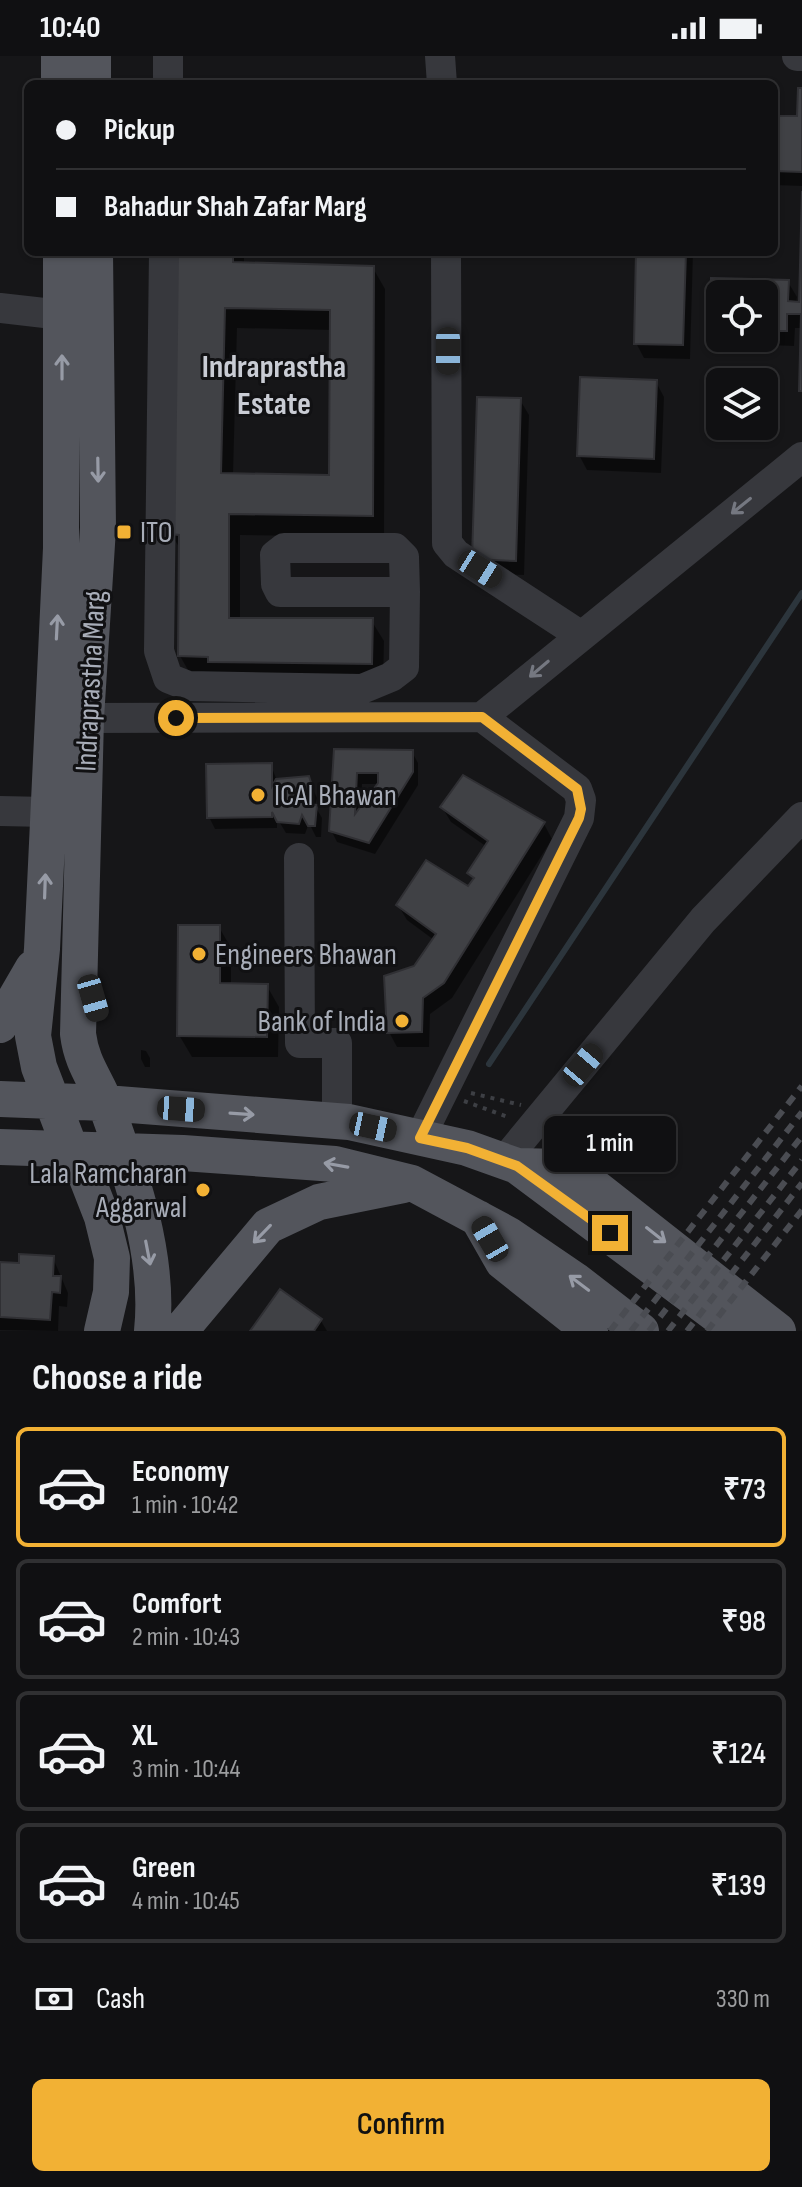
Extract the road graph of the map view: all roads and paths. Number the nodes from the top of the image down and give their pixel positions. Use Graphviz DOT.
graph roads {
  1 [pos="59,56"];
  2 [pos="93,56"];
  3 [pos="168,56"];
  4 [pos="440,56"];
  5 [pos="59,80"];
  6 [pos="93,80"];
  7 [pos="168,80"];
  8 [pos="442,80"];
  9 [pos="61,256"];
  10 [pos="95,256"];
  11 [pos="164,256"];
  12 [pos="446,256"];
  13 [pos="0,308"];
  14 [pos="62,315"];
  15 [pos="802,457"];
  16 [pos="405,592"];
  17 [pos="580,635"];
  18 [pos="482,717"];
  19 [pos="86,718"];
  20 [pos="0,811"];
  21 [pos="47,812"];
  22 [pos="802,817"];
  23 [pos="299,858"];
  24 [pos="42,949"];
  25 [pos="0,1025"];
  26 [pos="467,1092"];
  27 [pos="0,1099"];
  28 [pos="53,1100"];
  29 [pos="463,1101"];
  30 [pos="121,1104"];
  31 [pos="527,1106"];
  32 [pos="337,1121"];
  33 [pos="518,1121"];
  34 [pos="420,1138"];
  35 [pos="0,1147"];
  36 [pos="70,1148"];
  37 [pos="122,1150"];
  38 [pos="510,1164"];
  39 [pos="412,1183"];
  40 [pos="477,1216"];
  41 [pos="102,1331"];
  42 [pos="152,1331"];
  43 [pos="180,1331"];
  44 [pos="590,1331"];
  45 [pos="641,1331"];
  46 [pos="738,1331"];
  47 [pos="778,1331"];
  1 -- 5 [label="main road"];
  2 -- 6 [label="main road"];
  3 -- 7 [label="lane"];
  4 -- 8 [label="lane"];
  9 -- 14 [label="main road, Indraprastha Marg"];
  10 -- 19 [label="main road, Indraprastha Marg, one-way"];
  11 -- 16 [label="lane"];
  12 -- 17 [label="lane"];
  13 -- 14 [label="lane"];
  21 -- 14 [label="main road, Indraprastha Marg, one-way"];
  15 -- 17 [label="lane, one-way"];
  17 -- 18 [label="lane, one-way"];
  18 -- 19 [label="lane"];
  18 -- 34 [label="lane"];
  19 -- 30 [label="main road, Indraprastha Marg"];
  20 -- 21 [label="lane"];
  24 -- 21 [label="main road, Indraprastha Marg, one-way"];
  22 -- 38 [label="lane"];
  23 -- 32 [label="lane"];
  24 -- 25 [label="main road"];
  24 -- 28 [label="main road, Indraprastha Marg"];
  26 -- 31 [label="path"];
  27 -- 28 [label="main road"];
  28 -- 30 [label="main road"];
  28 -- 36 [label="main road, Indraprastha Marg"];
  29 -- 33 [label="path"];
  30 -- 32 [label="main road, one-way"];
  30 -- 37 [label="main road, Indraprastha Marg"];
  32 -- 34 [label="main road"];
  34 -- 38 [label="main road"];
  35 -- 36 [label="main road"];
  36 -- 37 [label="main road"];
  36 -- 41 [label="main road, Indraprastha Marg"];
  39 -- 37 [label="main road, one-way"];
  37 -- 42 [label="main road, Indraprastha Marg, one-way"];
  38 -- 46 [label="main road"];
  38 -- 47 [label="main road, one-way"];
  39 -- 40 [label="main road"];
  39 -- 43 [label="main road, one-way"];
  40 -- 44 [label="main road"];
  45 -- 40 [label="main road, one-way"];
}
